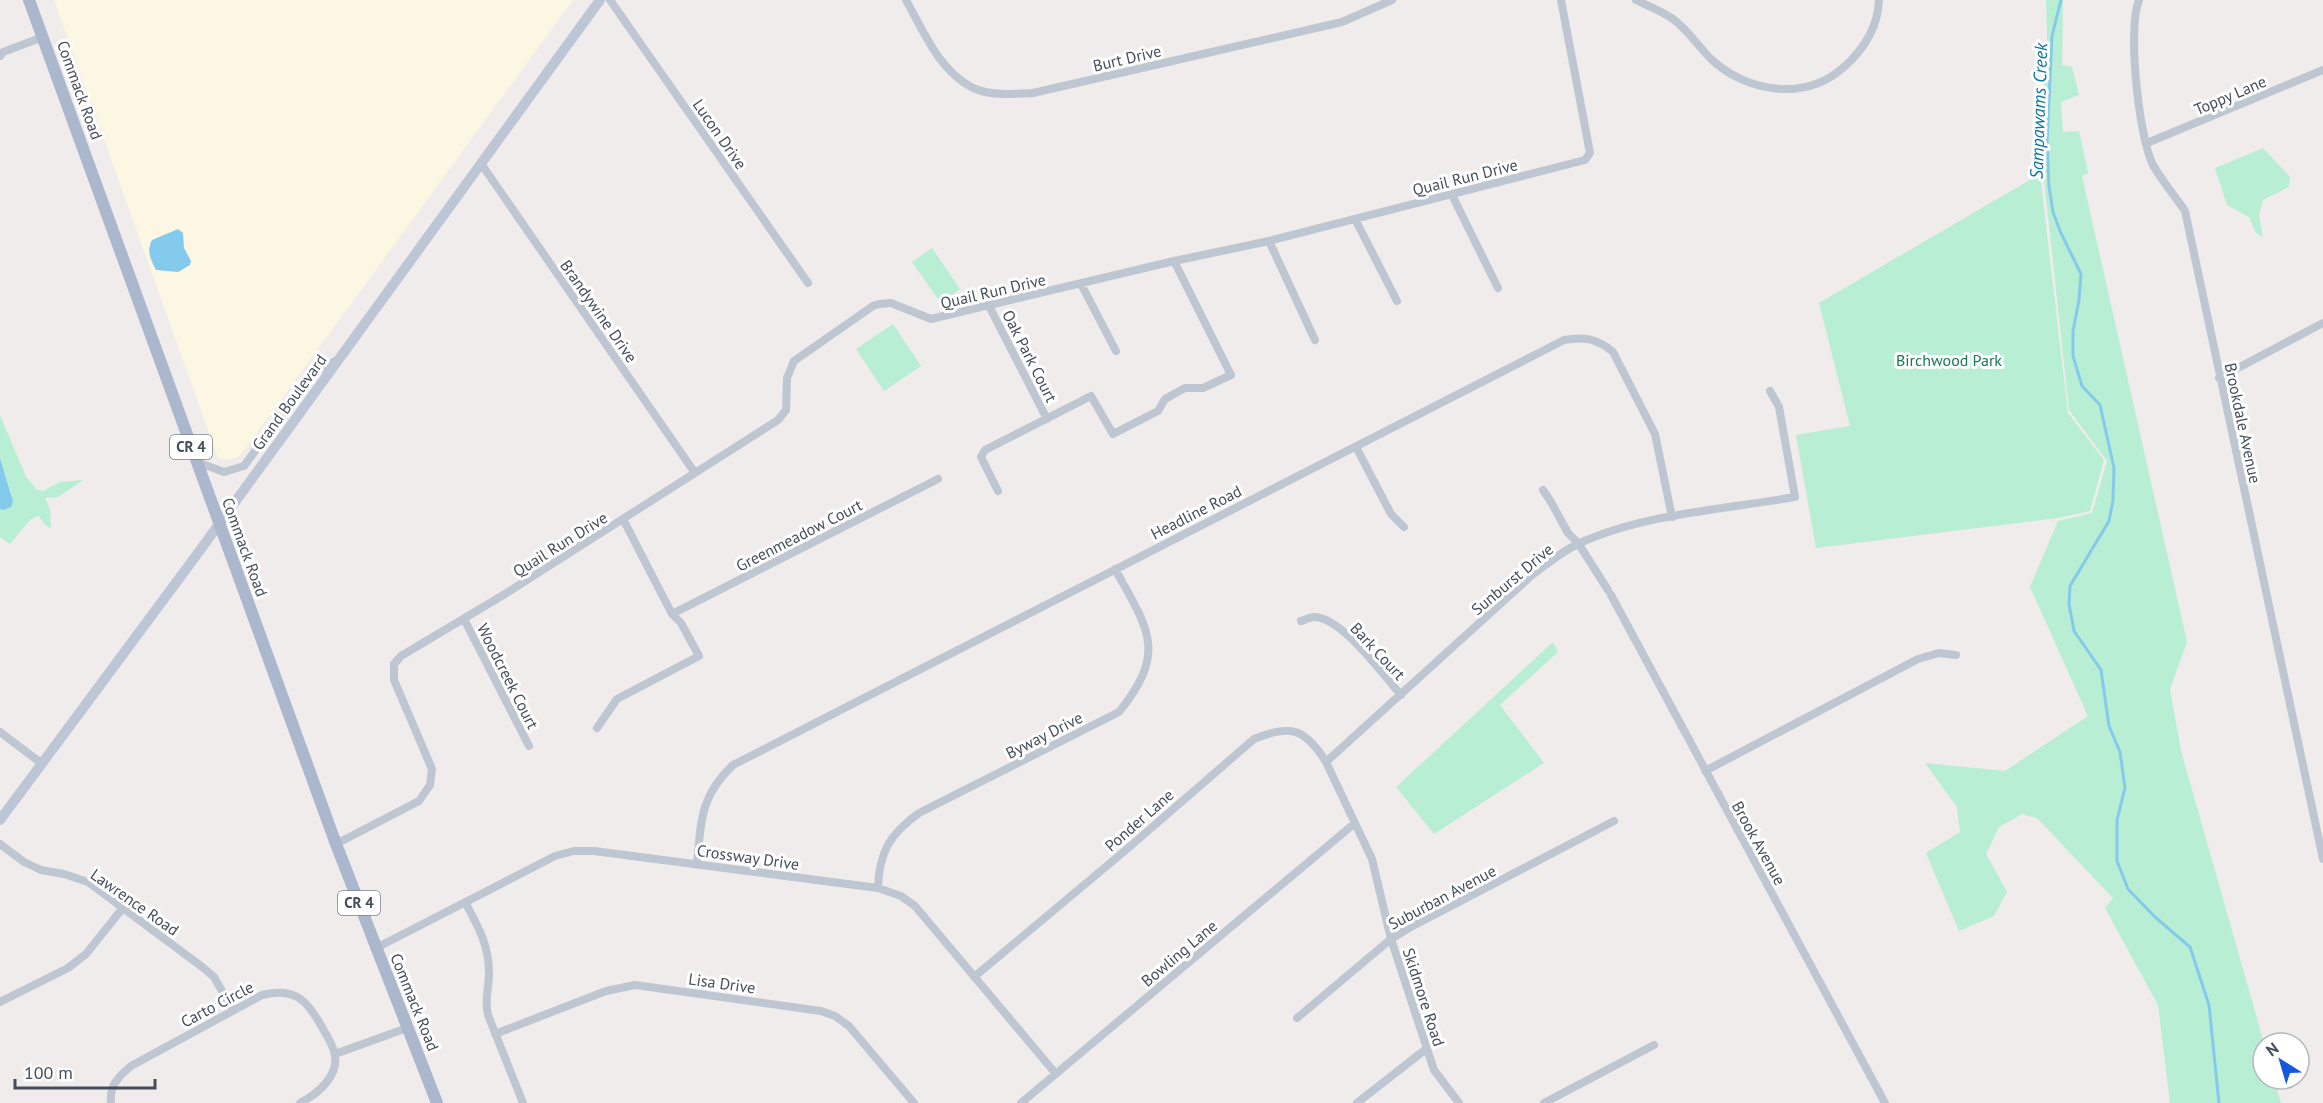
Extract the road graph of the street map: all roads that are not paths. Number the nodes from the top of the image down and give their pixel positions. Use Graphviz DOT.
graph roads {
  1 [pos="29,0"];
  2 [pos="600,0"];
  3 [pos="610,0"];
  4 [pos="906,0"];
  5 [pos="1392,0"];
  6 [pos="1561,0"];
  7 [pos="1636,0"];
  8 [pos="1879,0"];
  9 [pos="2139,0"];
  10 [pos="43,37"];
  11 [pos="0,56"];
  12 [pos="2323,70"];
  13 [pos="2147,143"];
  14 [pos="482,165"];
  15 [pos="1452,195"];
  16 [pos="1355,219"];
  17 [pos="1269,241"];
  18 [pos="1174,261"];
  19 [pos="808,283"];
  20 [pos="1081,284"];
  21 [pos="1498,288"];
  22 [pos="1397,302"];
  23 [pos="989,306"];
  24 [pos="2323,323"];
  25 [pos="1315,340"];
  26 [pos="1116,351"];
  27 [pos="337,360"];
  28 [pos="2219,378"];
  29 [pos="1770,391"];
  30 [pos="1047,419"];
  31 [pos="1356,447"];
  32 [pos="196,461"];
  33 [pos="695,473"];
  34 [pos="938,479"];
  35 [pos="1543,490"];
  36 [pos="998,491"];
  37 [pos="1672,517"];
  38 [pos="623,519"];
  39 [pos="219,524"];
  40 [pos="1404,527"];
  41 [pos="1578,543"];
  42 [pos="1115,569"];
  43 [pos="672,614"];
  44 [pos="464,619"];
  45 [pos="1301,621"];
  46 [pos="1956,655"];
  47 [pos="1401,695"];
  48 [pos="597,728"];
  49 [pos="0,732"];
  50 [pos="529,746"];
  51 [pos="1326,762"];
  52 [pos="41,763"];
  53 [pos="1705,771"];
  54 [pos="0,820"];
  55 [pos="1614,821"];
  56 [pos="1355,823"];
  57 [pos="2321,840"];
  58 [pos="336,843"];
  59 [pos="0,844"];
  60 [pos="2323,859"];
  61 [pos="697,864"];
  62 [pos="878,888"];
  63 [pos="465,902"];
  64 [pos="122,909"];
  65 [pos="1391,939"];
  66 [pos="376,948"];
  67 [pos="974,977"];
  68 [pos="0,1002"];
  69 [pos="233,1011"];
  70 [pos="1297,1018"];
  71 [pos="407,1028"];
  72 [pos="495,1034"];
  73 [pos="1654,1045"];
  74 [pos="1426,1049"];
  75 [pos="335,1054"];
  76 [pos="1056,1074"];
  77 [pos="111,1103"];
  78 [pos="300,1103"];
  79 [pos="437,1103"];
  80 [pos="523,1103"];
  81 [pos="914,1103"];
  82 [pos="1021,1103"];
  83 [pos="1357,1103"];
  84 [pos="1460,1103"];
  85 [pos="1544,1103"];
  86 [pos="1885,1103"];
  1 -- 10 [label="main road, Commack Road / CR 4"];
  2 -- 14 [label="street, Grand Boulevard"];
  3 -- 19 [label="street, Lucon Drive"];
  4 -- 5 [label="street, Burt Drive"];
  6 -- 15 [label="street, Quail Run Drive"];
  7 -- 8 [label="street"];
  9 -- 13 [label="street, Brookdale Avenue"];
  10 -- 11 [label="street"];
  10 -- 32 [label="main road, Commack Road / CR 4"];
  12 -- 13 [label="street, Toppy Lane"];
  13 -- 28 [label="street, Brookdale Avenue"];
  14 -- 27 [label="street, Grand Boulevard"];
  14 -- 33 [label="street, Brandywine Drive"];
  15 -- 16 [label="street, Quail Run Drive"];
  15 -- 21 [label="street"];
  16 -- 17 [label="street, Quail Run Drive"];
  16 -- 22 [label="street"];
  17 -- 18 [label="street, Quail Run Drive"];
  17 -- 25 [label="street"];
  18 -- 20 [label="street, Quail Run Drive"];
  18 -- 30 [label="street"];
  20 -- 23 [label="street, Quail Run Drive"];
  20 -- 26 [label="street"];
  23 -- 30 [label="street, Oak Park Court"];
  23 -- 33 [label="street, Quail Run Drive"];
  24 -- 28 [label="street"];
  27 -- 32 [label="street"];
  27 -- 39 [label="street, Grand Boulevard"];
  28 -- 57 [label="street, Brookdale Avenue"];
  29 -- 37 [label="street, Sunburst Drive"];
  30 -- 36 [label="street"];
  31 -- 37 [label="street, Headline Road"];
  31 -- 40 [label="street"];
  31 -- 42 [label="street, Headline Road"];
  32 -- 39 [label="main road, Commack Road / CR 4"];
  33 -- 38 [label="street, Quail Run Drive"];
  34 -- 43 [label="street, Greenmeadow Court"];
  35 -- 41 [label="street, Brook Avenue"];
  37 -- 41 [label="street, Sunburst Drive"];
  38 -- 43 [label="street"];
  38 -- 44 [label="street, Quail Run Drive"];
  39 -- 52 [label="street, Grand Boulevard"];
  39 -- 58 [label="main road, Commack Road / CR 4"];
  41 -- 47 [label="street, Sunburst Drive"];
  41 -- 53 [label="street, Brook Avenue"];
  42 -- 61 [label="street, Headline Road"];
  42 -- 62 [label="street, Byway Drive"];
  43 -- 48 [label="street"];
  44 -- 50 [label="street, Woodcreek Court"];
  44 -- 58 [label="street, Quail Run Drive"];
  45 -- 47 [label="street, Bark Court"];
  46 -- 53 [label="street"];
  47 -- 51 [label="street, Sunburst Drive"];
  49 -- 52 [label="street"];
  51 -- 56 [label="street, Ponder Lane"];
  51 -- 67 [label="street, Ponder Lane"];
  52 -- 54 [label="street, Grand Boulevard"];
  53 -- 86 [label="street, Brook Avenue"];
  55 -- 65 [label="street, Suburban Avenue"];
  56 -- 65 [label="street, Skidmore Road"];
  56 -- 76 [label="street, Bowling Lane"];
  57 -- 60 [label="street, Brookdale Avenue"];
  58 -- 66 [label="main road, Commack Road / CR 4"];
  59 -- 64 [label="street, Lawrence Road"];
  61 -- 62 [label="street, Crossway Drive"];
  61 -- 63 [label="street, Crossway Drive"];
  62 -- 67 [label="street, Crossway Drive"];
  63 -- 66 [label="street, Crossway Drive"];
  63 -- 72 [label="street"];
  64 -- 68 [label="street"];
  64 -- 69 [label="street, Lawrence Road"];
  65 -- 70 [label="street, Suburban Avenue"];
  65 -- 74 [label="street, Skidmore Road"];
  66 -- 71 [label="main road, Commack Road / CR 4"];
  67 -- 76 [label="street, Crossway Drive"];
  69 -- 75 [label="street, Carto Circle"];
  69 -- 77 [label="street, Carto Circle"];
  71 -- 75 [label="street"];
  71 -- 79 [label="main road, Commack Road / CR 4"];
  72 -- 80 [label="street"];
  72 -- 81 [label="street, Lisa Drive"];
  73 -- 85 [label="street"];
  74 -- 83 [label="street"];
  74 -- 84 [label="street, Skidmore Road"];
  75 -- 78 [label="street"];
  76 -- 82 [label="street, Bowling Lane"];
}
